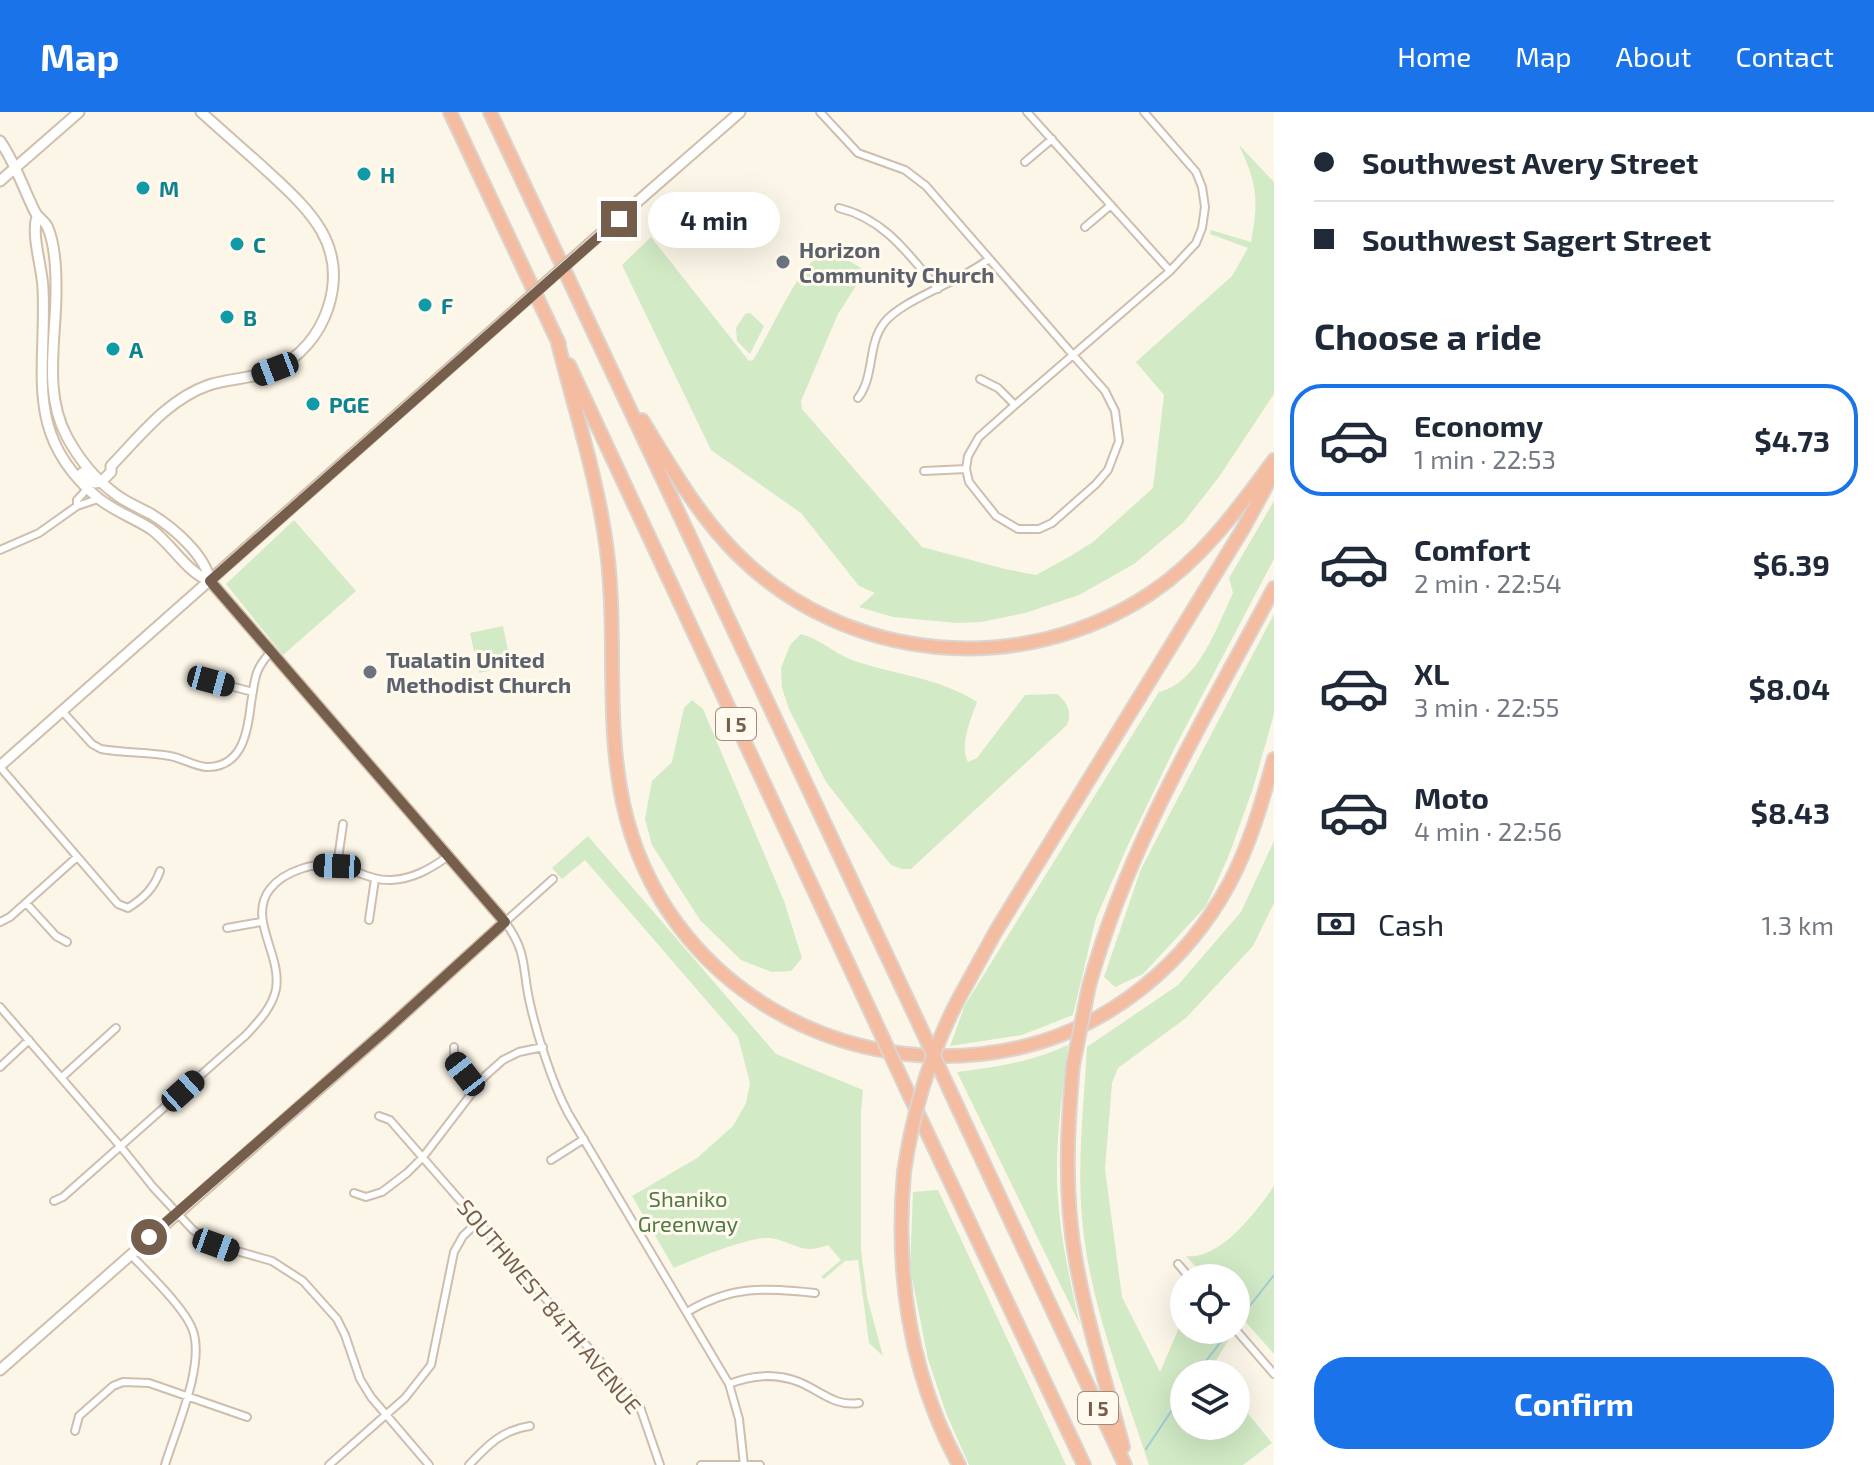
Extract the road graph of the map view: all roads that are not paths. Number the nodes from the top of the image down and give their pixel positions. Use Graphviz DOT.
graph roads {
  1 [pos="79,112"];
  2 [pos="201,112"];
  3 [pos="450,112"];
  4 [pos="490,112"];
  5 [pos="740,112"];
  6 [pos="1027,112"];
  7 [pos="1144,112"];
  8 [pos="825,114"];
  9 [pos="1052,139"];
  10 [pos="0,141"];
  11 [pos="1025,162"];
  12 [pos="16,167"];
  13 [pos="0,181"];
  14 [pos="1111,205"];
  15 [pos="839,208"];
  16 [pos="37,216"];
  17 [pos="1085,227"];
  18 [pos="989,259"];
  19 [pos="1170,271"];
  20 [pos="938,289"];
  21 [pos="557,339"];
  22 [pos="1073,355"];
  23 [pos="615,377"];
  24 [pos="980,379"];
  25 [pos="858,398"];
  26 [pos="1015,405"];
  27 [pos="1274,460"];
  28 [pos="111,466"];
  29 [pos="87,468"];
  30 [pos="966,469"];
  31 [pos="73,471"];
  32 [pos="924,471"];
  33 [pos="1274,472"];
  34 [pos="101,482"];
  35 [pos="88,488"];
  36 [pos="99,499"];
  37 [pos="77,506"];
  38 [pos="0,550"];
  39 [pos="210,581"];
  40 [pos="1274,588"];
  41 [pos="271,652"];
  42 [pos="211,681"];
  43 [pos="253,692"];
  44 [pos="62,711"];
  45 [pos="1274,759"];
  46 [pos="0,766"];
  47 [pos="343,824"];
  48 [pos="77,857"];
  49 [pos="447,857"];
  50 [pos="337,866"];
  51 [pos="160,871"];
  52 [pos="375,879"];
  53 [pos="553,879"];
  54 [pos="26,903"];
  55 [pos="369,920"];
  56 [pos="0,922"];
  57 [pos="261,922"];
  58 [pos="505,922"];
  59 [pos="227,928"];
  60 [pos="67,942"];
  61 [pos="0,1007"];
  62 [pos="116,1028"];
  63 [pos="29,1040"];
  64 [pos="454,1047"];
  65 [pos="543,1047"];
  66 [pos="0,1067"];
  67 [pos="61,1078"];
  68 [pos="475,1087"];
  69 [pos="379,1116"];
  70 [pos="584,1139"];
  71 [pos="121,1147"];
  72 [pos="423,1157"];
  73 [pos="551,1160"];
  74 [pos="354,1193"];
  75 [pos="54,1201"];
  76 [pos="175,1214"];
  77 [pos="479,1221"];
  78 [pos="130,1254"];
  79 [pos="815,1293"];
  80 [pos="687,1312"];
  81 [pos="1248,1344"];
  82 [pos="0,1370"];
  83 [pos="1274,1374"];
  84 [pos="729,1384"];
  85 [pos="187,1395"];
  86 [pos="859,1403"];
  87 [pos="385,1416"];
  88 [pos="247,1417"];
  89 [pos="530,1426"];
  90 [pos="75,1431"];
  91 [pos="744,1464"];
  92 [pos="165,1465"];
  93 [pos="329,1465"];
  94 [pos="429,1465"];
  95 [pos="469,1465"];
  96 [pos="660,1465"];
  97 [pos="701,1465"];
  98 [pos="760,1465"];
  99 [pos="959,1465"];
  100 [pos="1084,1465"];
  101 [pos="1127,1465"];
  1 -- 12 [label="street"];
  2 -- 28 [label="street"];
  3 -- 21 [label="highway, I 5"];
  4 -- 23 [label="highway, I 5"];
  5 -- 39 [label="street, bridge"];
  6 -- 9 [label="street"];
  7 -- 19 [label="street"];
  8 -- 18 [label="street"];
  9 -- 11 [label="street"];
  9 -- 14 [label="street"];
  10 -- 12 [label="street"];
  12 -- 13 [label="street"];
  12 -- 16 [label="street"];
  14 -- 17 [label="street"];
  14 -- 19 [label="street"];
  15 -- 20 [label="street"];
  16 -- 29 [label="street"];
  16 -- 31 [label="street"];
  18 -- 20 [label="street"];
  18 -- 22 [label="street"];
  19 -- 22 [label="street"];
  20 -- 25 [label="street"];
  21 -- 45 [label="highway"];
  21 -- 100 [label="highway, I 5, bridge"];
  22 -- 26 [label="street"];
  22 -- 30 [label="street"];
  23 -- 27 [label="highway"];
  23 -- 101 [label="highway, I 5, bridge"];
  24 -- 26 [label="street"];
  26 -- 30 [label="street"];
  28 -- 29 [label="street"];
  28 -- 34 [label="street"];
  29 -- 34 [label="street"];
  30 -- 32 [label="street"];
  31 -- 34 [label="street"];
  31 -- 35 [label="street"];
  33 -- 99 [label="highway, bridge"];
  34 -- 39 [label="street"];
  35 -- 36 [label="street"];
  35 -- 37 [label="street"];
  36 -- 37 [label="street"];
  36 -- 39 [label="street"];
  37 -- 38 [label="street"];
  39 -- 41 [label="street"];
  39 -- 44 [label="street"];
  40 -- 101 [label="highway, bridge"];
  41 -- 43 [label="street"];
  41 -- 49 [label="street"];
  42 -- 43 [label="street"];
  43 -- 44 [label="street"];
  44 -- 46 [label="street"];
  46 -- 48 [label="street"];
  47 -- 50 [label="street"];
  48 -- 51 [label="street"];
  48 -- 54 [label="street"];
  49 -- 52 [label="street"];
  49 -- 58 [label="street"];
  50 -- 52 [label="street"];
  50 -- 57 [label="street"];
  52 -- 55 [label="street"];
  53 -- 58 [label="street"];
  54 -- 56 [label="street"];
  54 -- 60 [label="street"];
  57 -- 59 [label="street"];
  57 -- 71 [label="street"];
  58 -- 65 [label="street"];
  58 -- 76 [label="street"];
  61 -- 63 [label="street"];
  62 -- 67 [label="street"];
  63 -- 66 [label="street"];
  63 -- 67 [label="street"];
  64 -- 68 [label="street"];
  65 -- 68 [label="street"];
  65 -- 70 [label="street"];
  67 -- 71 [label="street"];
  68 -- 72 [label="street"];
  69 -- 72 [label="street, SOUTHWEST 84TH AVENUE"];
  70 -- 73 [label="street"];
  70 -- 80 [label="street"];
  71 -- 75 [label="street"];
  71 -- 76 [label="street"];
  72 -- 74 [label="street"];
  72 -- 77 [label="street, SOUTHWEST 84TH AVENUE"];
  76 -- 78 [label="street"];
  76 -- 87 [label="street"];
  77 -- 87 [label="street"];
  77 -- 96 [label="street, SOUTHWEST 84TH AVENUE"];
  78 -- 82 [label="street"];
  78 -- 85 [label="street"];
  79 -- 80 [label="street"];
  80 -- 84 [label="street"];
  81 -- 83 [label="street"];
  84 -- 86 [label="street"];
  84 -- 91 [label="street"];
  85 -- 88 [label="street"];
  85 -- 90 [label="street"];
  85 -- 92 [label="street"];
  87 -- 93 [label="street"];
  87 -- 94 [label="street"];
  89 -- 95 [label="street"];
  91 -- 97 [label="street"];
  91 -- 98 [label="street"];
}
